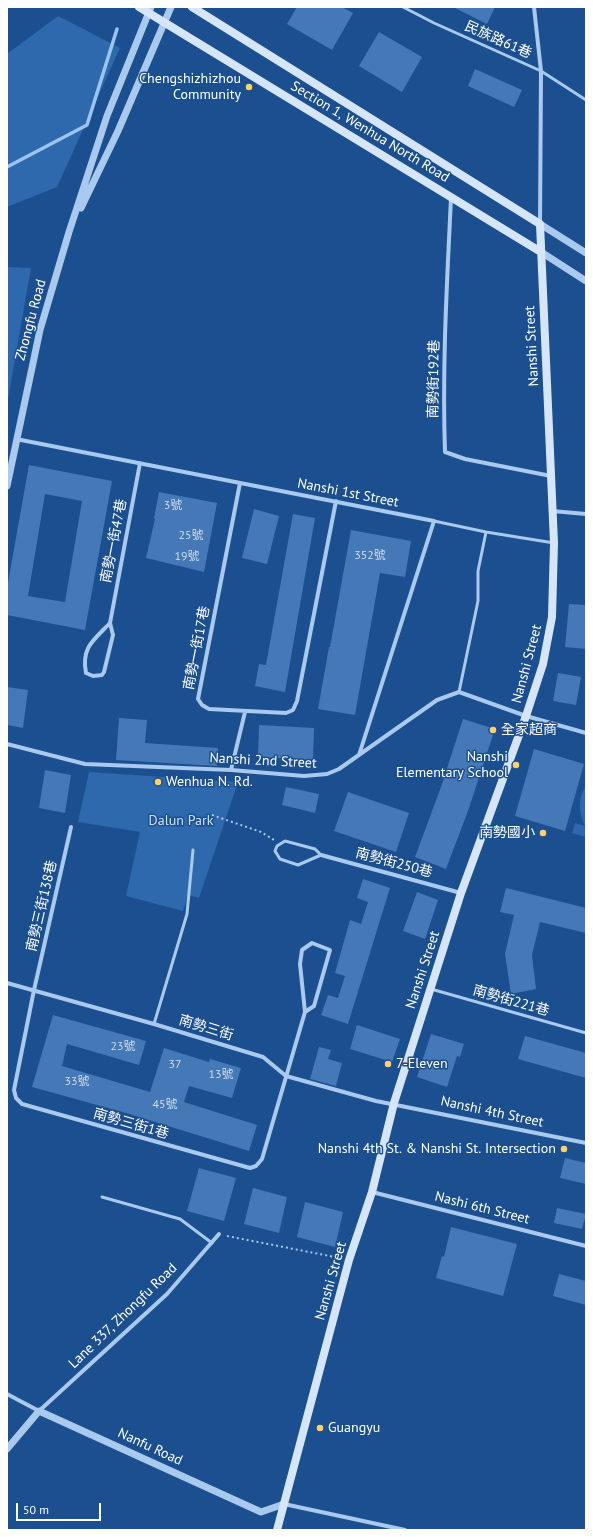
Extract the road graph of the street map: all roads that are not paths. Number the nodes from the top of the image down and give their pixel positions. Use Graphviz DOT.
graph roads {
  1 [pos="139,7"];
  2 [pos="171,7"];
  3 [pos="192,7"];
  4 [pos="403,7"];
  5 [pos="534,7"];
  6 [pos="150,10"];
  7 [pos="164,22"];
  8 [pos="541,71"];
  9 [pos="586,100"];
  10 [pos="88,185"];
  11 [pos="451,197"];
  12 [pos="540,224"];
  13 [pos="541,252"];
  14 [pos="586,253"];
  15 [pos="586,281"];
  16 [pos="16,439"];
  17 [pos="140,463"];
  18 [pos="551,476"];
  19 [pos="240,482"];
  20 [pos="7,486"];
  21 [pos="336,501"];
  22 [pos="552,511"];
  23 [pos="586,514"];
  24 [pos="434,521"];
  25 [pos="486,532"];
  26 [pos="554,543"];
  27 [pos="110,623"];
  28 [pos="459,692"];
  29 [pos="245,712"];
  30 [pos="526,716"];
  31 [pos="586,733"];
  32 [pos="7,744"];
  33 [pos="359,755"];
  34 [pos="231,770"];
  35 [pos="71,827"];
  36 [pos="193,850"];
  37 [pos="321,855"];
  38 [pos="462,893"];
  39 [pos="7,982"];
  40 [pos="431,989"];
  41 [pos="34,990"];
  42 [pos="305,1012"];
  43 [pos="154,1024"];
  44 [pos="586,1033"];
  45 [pos="286,1076"];
  46 [pos="394,1103"];
  47 [pos="586,1143"];
  48 [pos="372,1192"];
  49 [pos="102,1197"];
  50 [pos="220,1234"];
  51 [pos="212,1243"];
  52 [pos="586,1246"];
  53 [pos="7,1394"];
  54 [pos="39,1411"];
  55 [pos="7,1449"];
  56 [pos="284,1504"];
  57 [pos="277,1530"];
  58 [pos="405,1530"];
  1 -- 6 [label="main road, Section 1, Wenhua North Road"];
  2 -- 7 [label="street, Zhongfu Road"];
  3 -- 12 [label="main road, Section 1, Wenhua North Road"];
  4 -- 8 [label="lane, 民族路61巷"];
  5 -- 8 [label="street, Nanshi Street"];
  6 -- 7 [label="main road, Section 1, Wenhua North Road"];
  6 -- 10 [label="street, Zhongfu Road"];
  7 -- 10 [label="street, Zhongfu Road"];
  7 -- 11 [label="main road, Section 1, Wenhua North Road"];
  8 -- 9 [label="lane, 民族路61巷"];
  8 -- 12 [label="street, Nanshi Street"];
  10 -- 16 [label="street, Zhongfu Road"];
  11 -- 13 [label="main road, Section 1, Wenhua North Road"];
  11 -- 18 [label="street, 南勢街192巷"];
  12 -- 13 [label="main road, Nanshi Street"];
  12 -- 14 [label="street, Section 1, Wenhua North Road"];
  13 -- 15 [label="street, Section 1, Wenhua North Road"];
  13 -- 18 [label="main road, Nanshi Street"];
  16 -- 17 [label="street, Nanshi 1st Street"];
  16 -- 20 [label="street, Zhongfu Road"];
  17 -- 19 [label="street, Nanshi 1st Street"];
  17 -- 27 [label="street, 南勢一街47巷"];
  18 -- 22 [label="main road, Nanshi Street"];
  19 -- 21 [label="street, Nanshi 1st Street"];
  19 -- 29 [label="street, 南勢一街17巷"];
  21 -- 24 [label="street, Nanshi 1st Street"];
  21 -- 29 [label="street, 南勢一街17巷"];
  22 -- 23 [label="street"];
  22 -- 26 [label="main road, Nanshi Street"];
  24 -- 25 [label="lane"];
  24 -- 33 [label="street"];
  25 -- 26 [label="lane"];
  25 -- 28 [label="lane"];
  26 -- 30 [label="main road, Nanshi Street"];
  27 -- 27 [label="street, 南勢一街47巷"];
  28 -- 30 [label="street"];
  28 -- 33 [label="street, Nanshi 2nd Street"];
  29 -- 34 [label="street"];
  30 -- 31 [label="street"];
  30 -- 38 [label="main road, Nanshi Street"];
  32 -- 34 [label="street, Nanshi 2nd Street"];
  33 -- 34 [label="street, Nanshi 2nd Street"];
  35 -- 41 [label="street, 南勢三街138巷"];
  36 -- 43 [label="lane"];
  37 -- 37 [label="lane"];
  37 -- 38 [label="street, 南勢街250巷"];
  38 -- 40 [label="main road, Nanshi Street"];
  39 -- 41 [label="street, 南勢三街"];
  40 -- 44 [label="lane, 南勢街221巷"];
  40 -- 46 [label="main road, Nanshi Street"];
  41 -- 43 [label="street, 南勢三街"];
  41 -- 45 [label="street, 南勢三街1巷"];
  42 -- 42 [label="street"];
  42 -- 45 [label="street"];
  43 -- 45 [label="street, 南勢三街"];
  45 -- 46 [label="street, 南勢三街"];
  46 -- 47 [label="street, Nanshi 4th Street"];
  46 -- 48 [label="main road, Nanshi Street"];
  48 -- 52 [label="street, Nashi 6th Street"];
  48 -- 56 [label="main road, Nanshi Street"];
  49 -- 51 [label="lane"];
  50 -- 51 [label="street, Lane 337, Zhongfu Road"];
  51 -- 54 [label="street, Lane 337, Zhongfu Road"];
  53 -- 54 [label="street, Nanfu Road"];
  54 -- 55 [label="street"];
  54 -- 56 [label="street, Nanfu Road"];
  56 -- 57 [label="main road, Nanshi Street"];
  56 -- 58 [label="street"];
}
